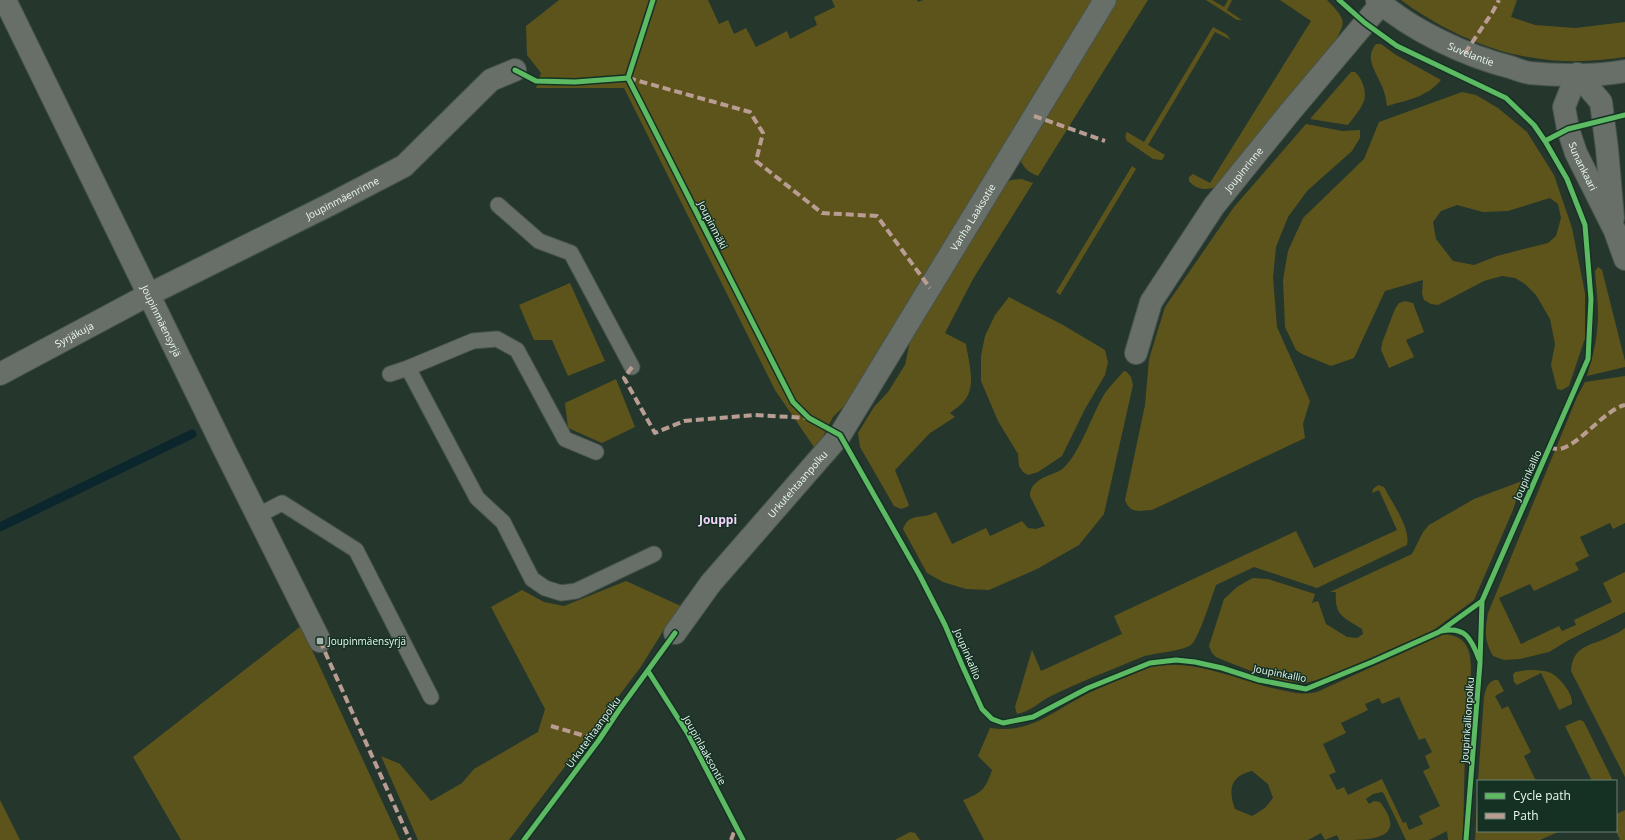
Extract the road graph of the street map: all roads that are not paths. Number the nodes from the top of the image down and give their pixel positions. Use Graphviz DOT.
graph roads {
  1 [pos="5,0"];
  2 [pos="1105,0"];
  3 [pos="1379,2"];
  4 [pos="515,70"];
  5 [pos="1625,71"];
  6 [pos="1577,74"];
  7 [pos="498,205"];
  8 [pos="1615,231"];
  9 [pos="1625,259"];
  10 [pos="148,295"];
  11 [pos="1136,353"];
  12 [pos="632,367"];
  13 [pos="408,368"];
  14 [pos="0,374"];
  15 [pos="390,374"];
  16 [pos="840,435"];
  17 [pos="596,452"];
  18 [pos="257,516"];
  19 [pos="654,554"];
  20 [pos="675,633"];
  21 [pos="320,642"];
  22 [pos="431,697"];
  1 -- 10 [label="street, Joupinmäensyrjä"];
  2 -- 16 [label="street, Vanha Laaksotie"];
  3 -- 6 [label="street, Suvelantie"];
  3 -- 11 [label="street, Joupinrinne"];
  4 -- 10 [label="street, Joupinmäenrinne"];
  5 -- 6 [label="street, Suvelantie"];
  6 -- 8 [label="street, Sunankaari"];
  6 -- 8 [label="street, Sunankaari"];
  7 -- 12 [label="lane"];
  8 -- 9 [label="street, Sunankaari"];
  10 -- 14 [label="street, Syrjäkuja"];
  10 -- 18 [label="street, Joupinmäensyrjä"];
  13 -- 15 [label="lane"];
  13 -- 17 [label="lane"];
  13 -- 19 [label="lane"];
  16 -- 20 [label="street, Urkutehtaanpolku"];
  18 -- 21 [label="street, Joupinmäensyrjä"];
  18 -- 22 [label="lane"];
}
